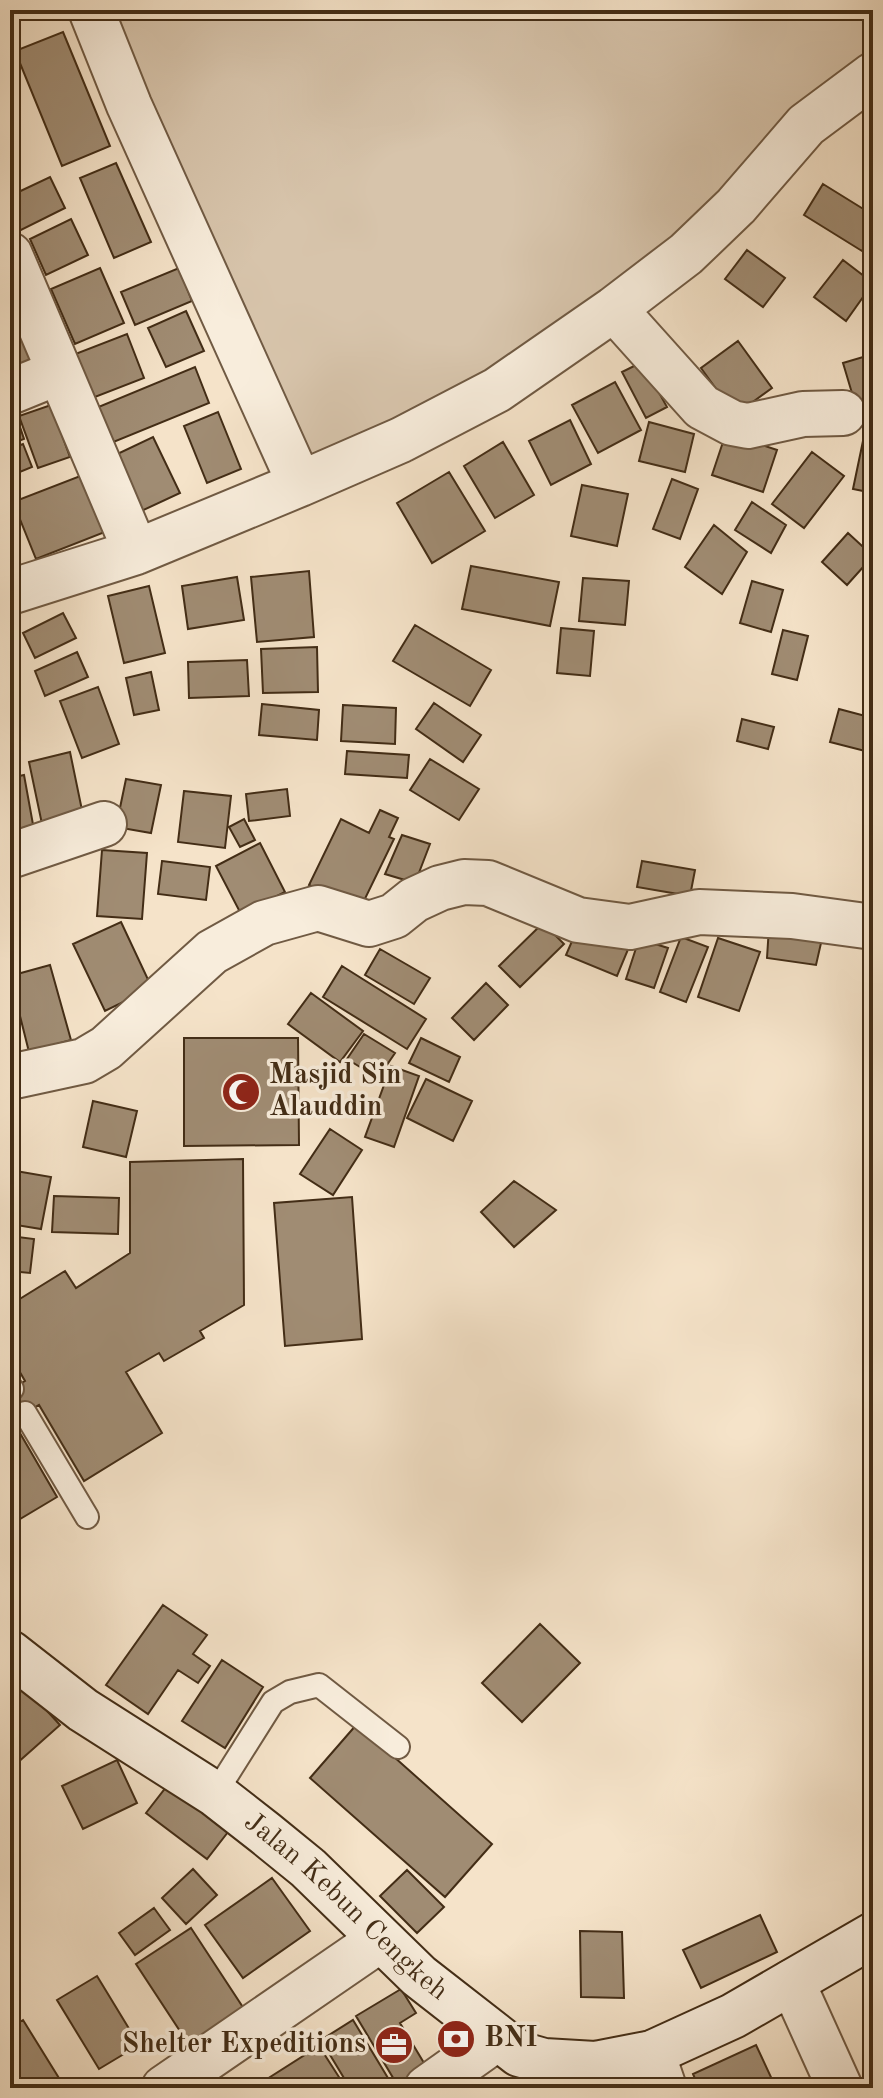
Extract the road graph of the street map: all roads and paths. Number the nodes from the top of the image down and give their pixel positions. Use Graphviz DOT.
graph roads {
  1 [pos="91,10"];
  2 [pos="873,75"];
  3 [pos="10,255"];
  4 [pos="614,309"];
  5 [pos="59,372"];
  6 [pos="10,392"];
  7 [pos="843,413"];
  8 [pos="300,484"];
  9 [pos="136,552"];
  10 [pos="10,592"];
  11 [pos="104,824"];
  12 [pos="10,856"];
  13 [pos="873,927"];
  14 [pos="10,1077"];
  15 [pos="25,1413"];
  16 [pos="87,1517"];
  17 [pos="10,1653"];
  18 [pos="398,1747"];
  19 [pos="215,1794"];
  20 [pos="873,1935"];
  21 [pos="378,1941"];
  22 [pos="792,1982"];
  23 [pos="496,2039"];
  24 [pos="658,2071"];
  25 [pos="547,2075"];
  26 [pos="164,2088"];
  27 [pos="427,2088"];
  28 [pos="840,2088"];
  1 -- 8 [label="street"];
  2 -- 4 [label="street"];
  3 -- 5 [label="street"];
  4 -- 7 [label="street"];
  4 -- 8 [label="street"];
  5 -- 6 [label="street"];
  5 -- 9 [label="street"];
  8 -- 9 [label="street"];
  9 -- 10 [label="street"];
  11 -- 12 [label="street"];
  13 -- 14 [label="street"];
  15 -- 16 [label="lane"];
  17 -- 19 [label="street, Jalan Kebun Cengkeh"];
  18 -- 19 [label="lane"];
  19 -- 21 [label="street, Jalan Kebun Cengkeh"];
  20 -- 22 [label="street, Jalan Kebun Cengkeh"];
  21 -- 23 [label="street, Jalan Kebun Cengkeh"];
  21 -- 26 [label="street"];
  22 -- 24 [label="street, Jalan Kebun Cengkeh"];
  22 -- 28 [label="street"];
  23 -- 25 [label="street, Jalan Kebun Cengkeh"];
  23 -- 27 [label="street"];
  24 -- 25 [label="street, Jalan Kebun Cengkeh"];
}
